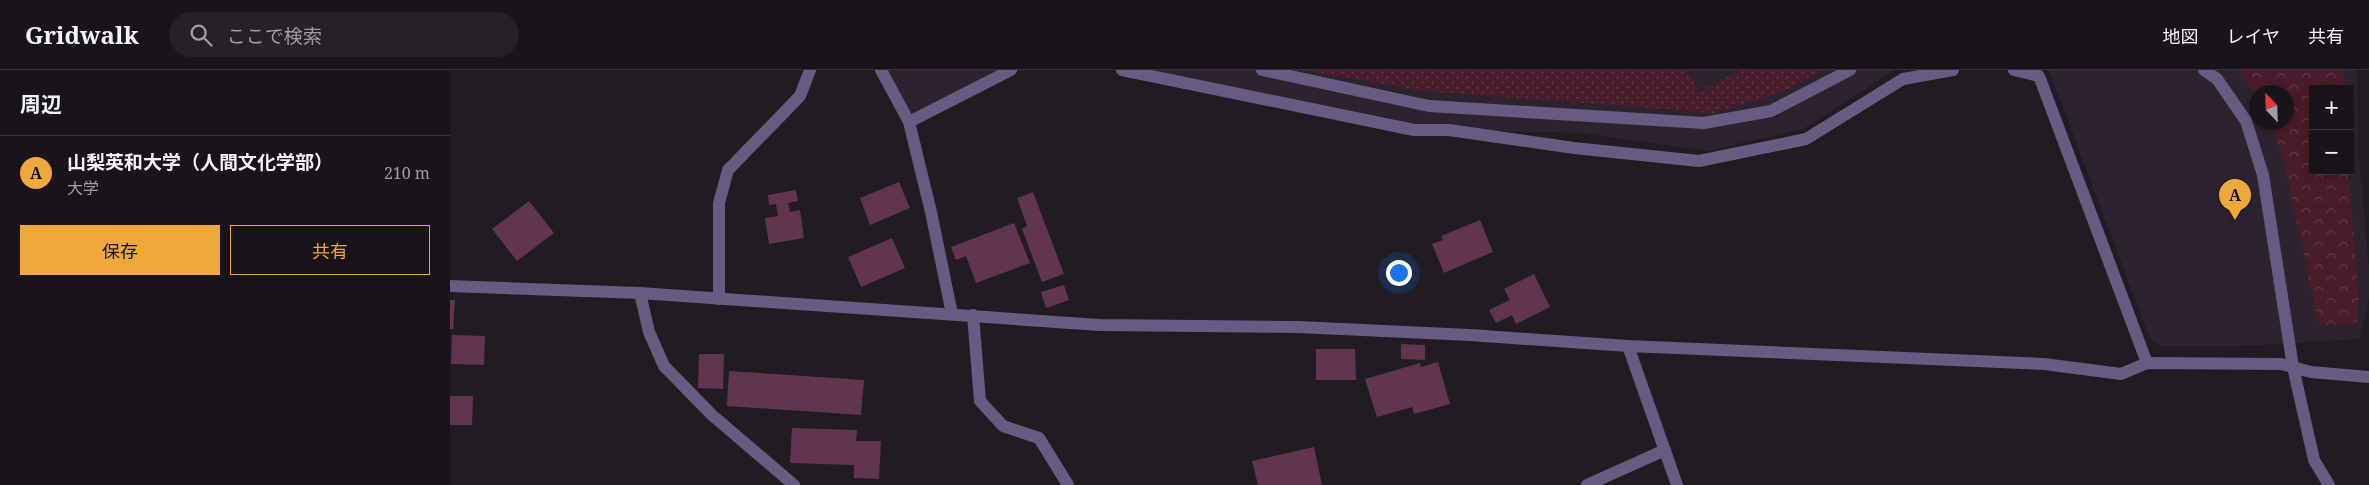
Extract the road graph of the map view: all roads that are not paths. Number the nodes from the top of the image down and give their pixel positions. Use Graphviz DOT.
graph roads {
  1 [pos="810,70"];
  2 [pos="881,70"];
  3 [pos="1011,70"];
  4 [pos="1122,70"];
  5 [pos="1262,70"];
  6 [pos="1850,70"];
  7 [pos="1953,70"];
  8 [pos="2014,70"];
  9 [pos="2204,70"];
  10 [pos="909,122"];
  11 [pos="450,286"];
  12 [pos="640,293"];
  13 [pos="718,299"];
  14 [pos="952,314"];
  15 [pos="973,315"];
  16 [pos="1628,346"];
  17 [pos="2147,363"];
  18 [pos="2293,367"];
  19 [pos="2369,377"];
  20 [pos="1665,450"];
  21 [pos="794,485"];
  22 [pos="1068,485"];
  23 [pos="1587,485"];
  24 [pos="1677,485"];
  25 [pos="2329,485"];
  1 -- 13 [label="street"];
  2 -- 10 [label="street"];
  3 -- 10 [label="street"];
  4 -- 7 [label="street"];
  5 -- 6 [label="street"];
  8 -- 17 [label="street"];
  9 -- 18 [label="street"];
  10 -- 14 [label="street"];
  11 -- 12 [label="street"];
  12 -- 13 [label="street"];
  12 -- 21 [label="street"];
  13 -- 14 [label="street"];
  14 -- 15 [label="street"];
  15 -- 16 [label="street"];
  15 -- 22 [label="street"];
  16 -- 17 [label="street"];
  16 -- 20 [label="street"];
  17 -- 18 [label="street"];
  18 -- 19 [label="street"];
  18 -- 25 [label="street"];
  20 -- 23 [label="street"];
  20 -- 24 [label="street"];
}
